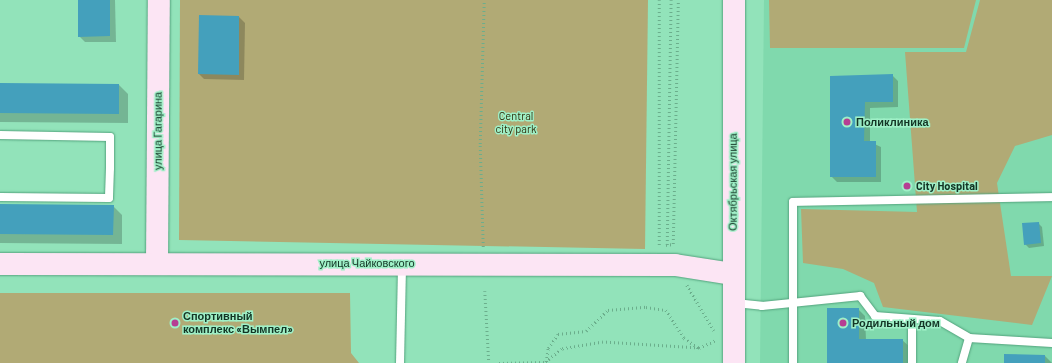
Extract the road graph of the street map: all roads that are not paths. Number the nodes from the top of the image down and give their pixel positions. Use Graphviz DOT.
graph roads {
  1 [pos="159,0"];
  2 [pos="734,0"];
  3 [pos="0,135"];
  4 [pos="0,197"];
  5 [pos="1052,197"];
  6 [pos="157,263"];
  7 [pos="402,263"];
  8 [pos="0,264"];
  9 [pos="733,274"];
  10 [pos="734,303"];
  11 [pos="793,304"];
  12 [pos="912,320"];
  13 [pos="969,338"];
  14 [pos="1052,342"];
  15 [pos="400,363"];
  16 [pos="734,363"];
  17 [pos="793,363"];
  18 [pos="912,363"];
  19 [pos="962,363"];
  1 -- 6 [label="street, улица Гагарина"];
  2 -- 9 [label="street, Октябрьская улица"];
  3 -- 4 [label="lane"];
  5 -- 11 [label="lane"];
  6 -- 7 [label="street, улица Чайковского"];
  6 -- 8 [label="street, улица Чайковского"];
  7 -- 9 [label="street, улица Чайковского"];
  7 -- 15 [label="lane"];
  9 -- 10 [label="street, Октябрьская улица"];
  10 -- 11 [label="lane"];
  10 -- 16 [label="street, Октябрьская улица"];
  11 -- 12 [label="lane"];
  11 -- 17 [label="lane"];
  12 -- 13 [label="lane"];
  12 -- 18 [label="lane"];
  13 -- 14 [label="lane"];
  13 -- 19 [label="lane"];
}
